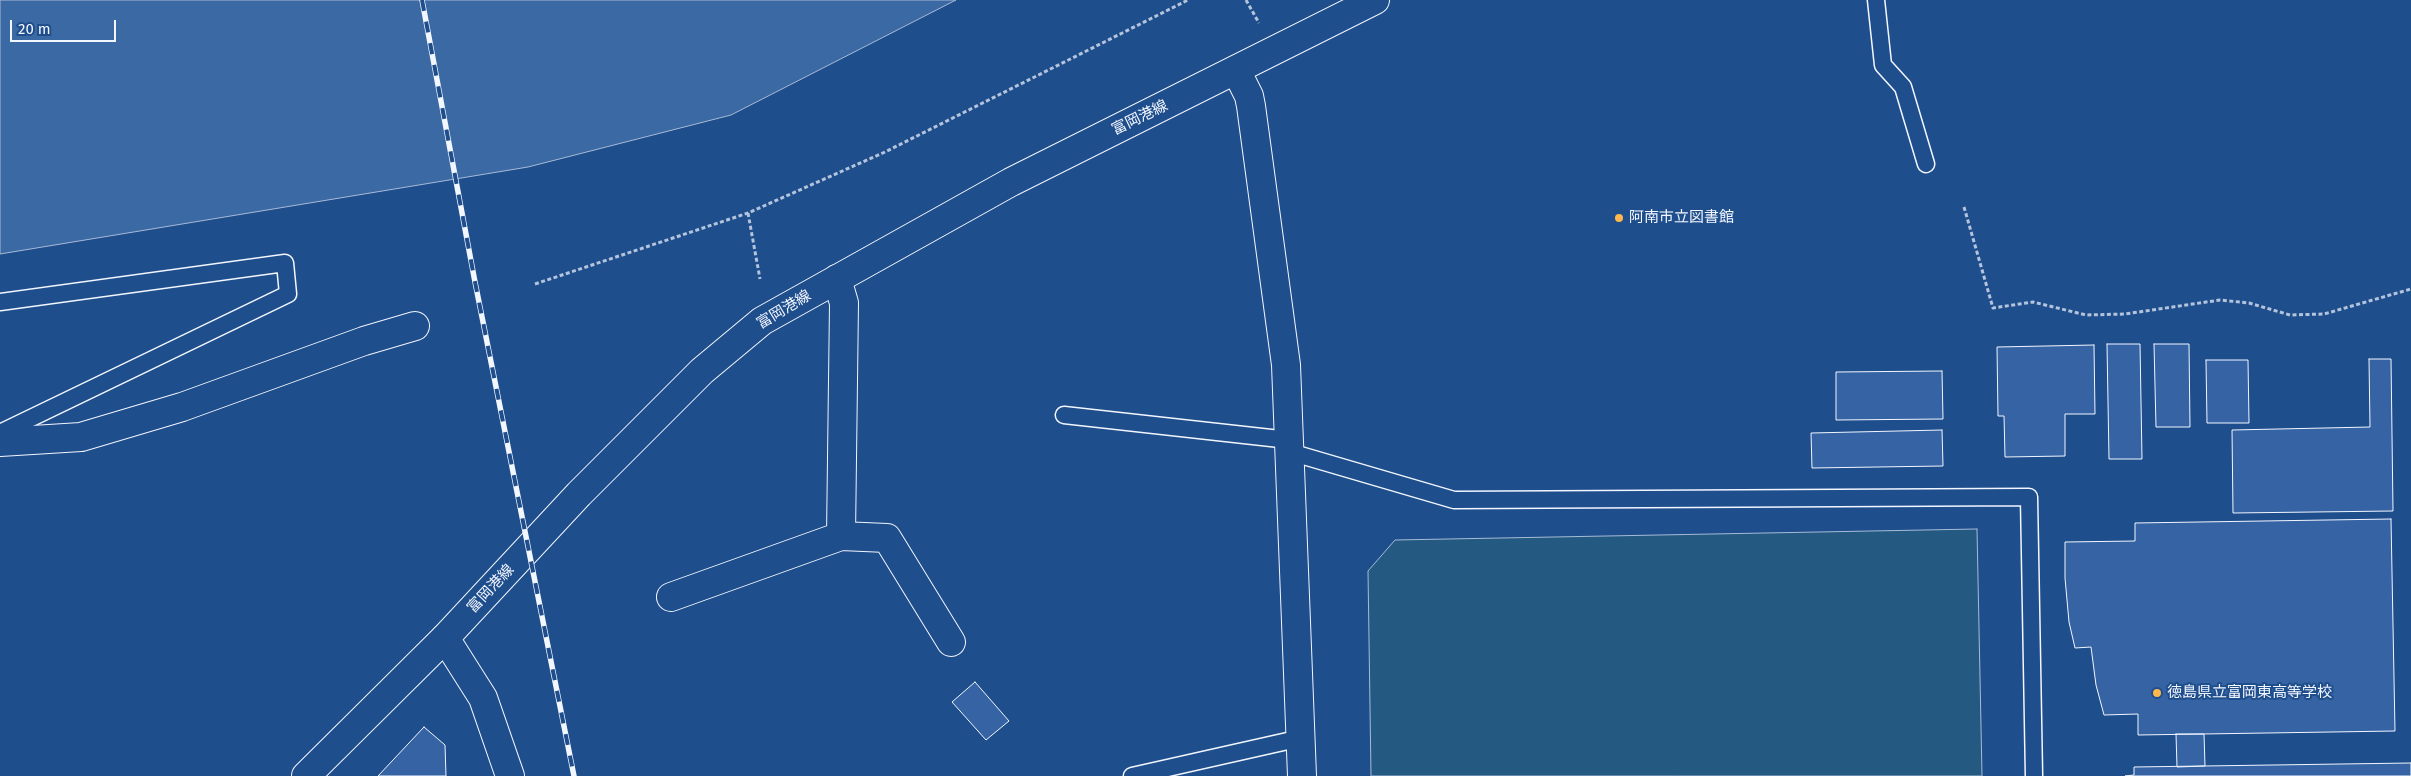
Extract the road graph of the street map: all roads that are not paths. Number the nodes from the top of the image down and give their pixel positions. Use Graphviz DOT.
graph roads {
  1 [pos="1375,0"];
  2 [pos="1876,0"];
  3 [pos="1236,70"];
  4 [pos="1926,164"];
  5 [pos="837,279"];
  6 [pos="0,302"];
  7 [pos="415,326"];
  8 [pos="1064,415"];
  9 [pos="0,433"];
  10 [pos="0,442"];
  11 [pos="1289,446"];
  12 [pos="841,536"];
  13 [pos="671,597"];
  14 [pos="446,638"];
  15 [pos="951,642"];
  16 [pos="1301,738"];
  17 [pos="306,776"];
  18 [pos="510,776"];
  19 [pos="1132,776"];
  20 [pos="1302,776"];
  21 [pos="2034,776"];
  1 -- 3 [label="street, 富岡港線"];
  2 -- 4 [label="lane"];
  3 -- 5 [label="street, 富岡港線"];
  3 -- 11 [label="street"];
  5 -- 12 [label="street"];
  5 -- 14 [label="street, 富岡港線"];
  6 -- 9 [label="lane"];
  7 -- 10 [label="street"];
  8 -- 11 [label="lane"];
  11 -- 16 [label="street"];
  11 -- 21 [label="lane"];
  12 -- 13 [label="street"];
  12 -- 15 [label="street"];
  14 -- 17 [label="street, 富岡港線"];
  14 -- 18 [label="street"];
  16 -- 19 [label="lane"];
  16 -- 20 [label="street"];
}
